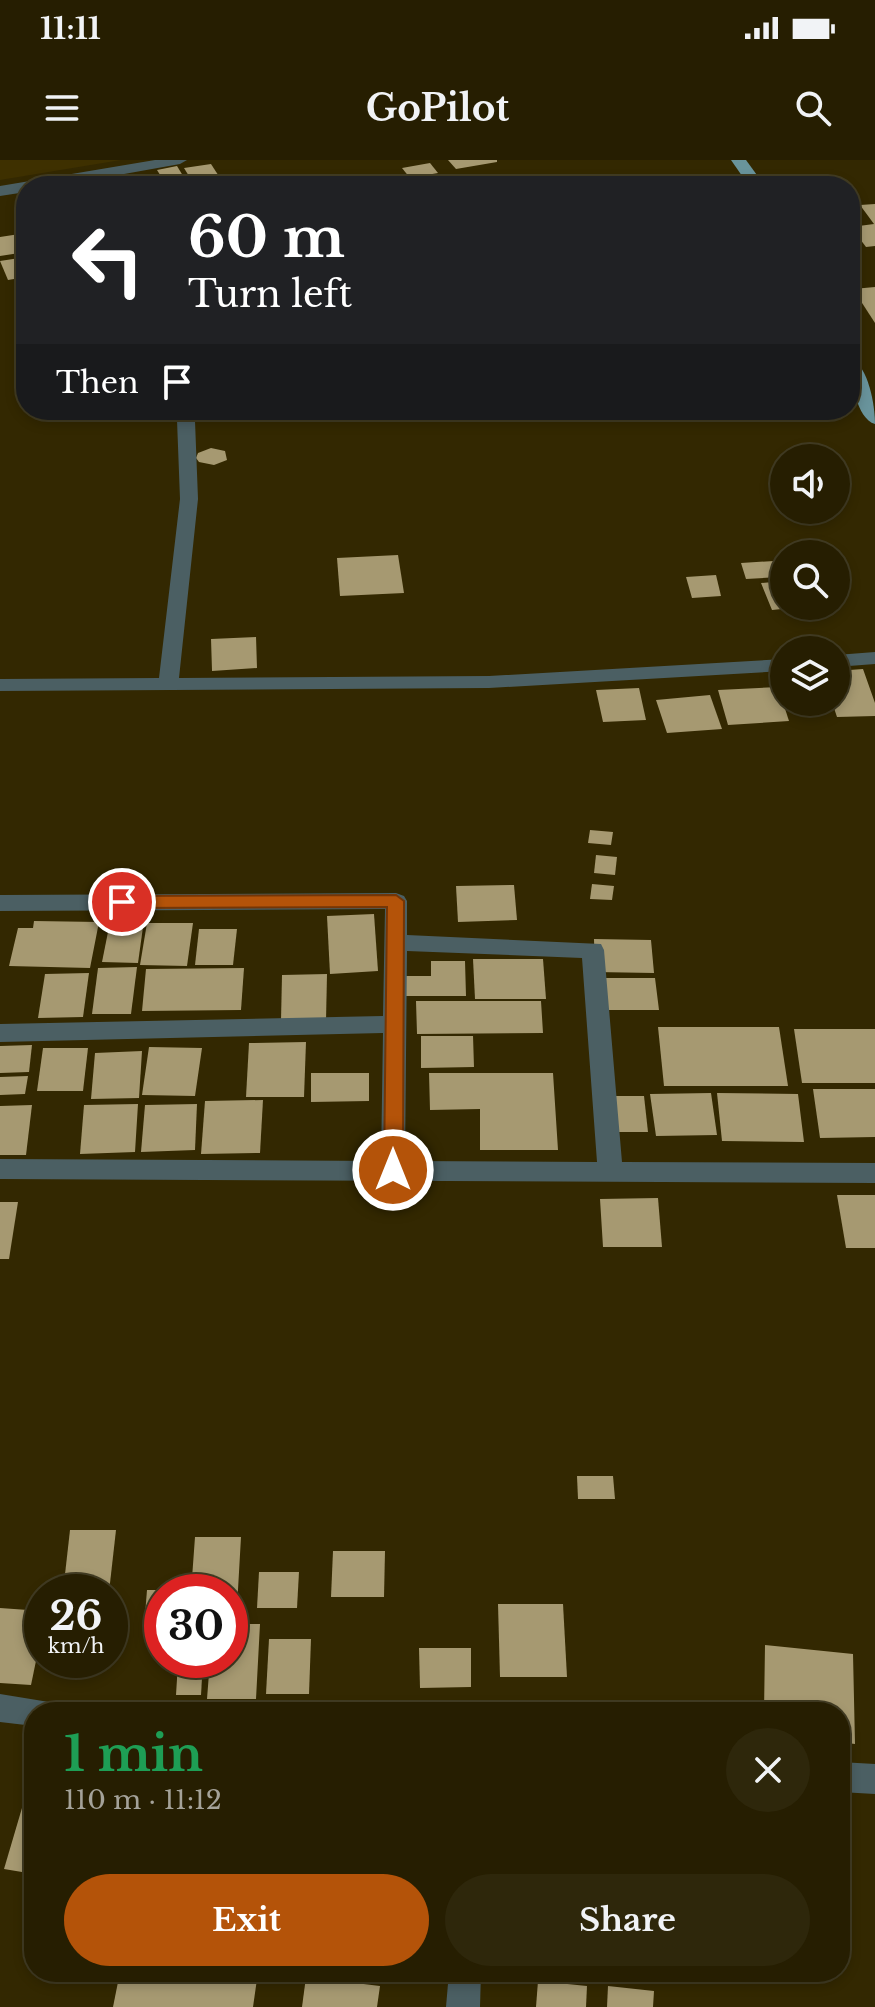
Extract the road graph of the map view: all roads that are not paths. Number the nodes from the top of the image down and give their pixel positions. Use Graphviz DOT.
graph roads {
  1 [pos="180,160"];
  2 [pos="86,176"];
  3 [pos="860,386"];
  4 [pos="875,419"];
  5 [pos="186,420"];
  6 [pos="875,658"];
  7 [pos="850,660"];
  8 [pos="770,666"];
  9 [pos="168,683"];
  10 [pos="0,685"];
  11 [pos="0,903"];
  12 [pos="396,943"];
  13 [pos="394,1024"];
  14 [pos="0,1033"];
  15 [pos="0,1169"];
  16 [pos="393,1170"];
  17 [pos="610,1172"];
  18 [pos="875,1173"];
  19 [pos="0,1708"];
  20 [pos="24,1711"];
  21 [pos="850,1778"];
  22 [pos="875,1779"];
  23 [pos="464,1982"];
  24 [pos="463,2007"];
  1 -- 2 [label="street"];
  3 -- 4 [label="main road"];
  5 -- 9 [label="street"];
  6 -- 7 [label="street"];
  8 -- 9 [label="street"];
  9 -- 10 [label="street"];
  11 -- 12 [label="street"];
  12 -- 13 [label="street"];
  12 -- 17 [label="street"];
  13 -- 14 [label="street"];
  13 -- 16 [label="street"];
  15 -- 16 [label="street"];
  16 -- 17 [label="street"];
  17 -- 18 [label="street"];
  19 -- 20 [label="street"];
  21 -- 22 [label="street"];
  23 -- 24 [label="street"];
}
